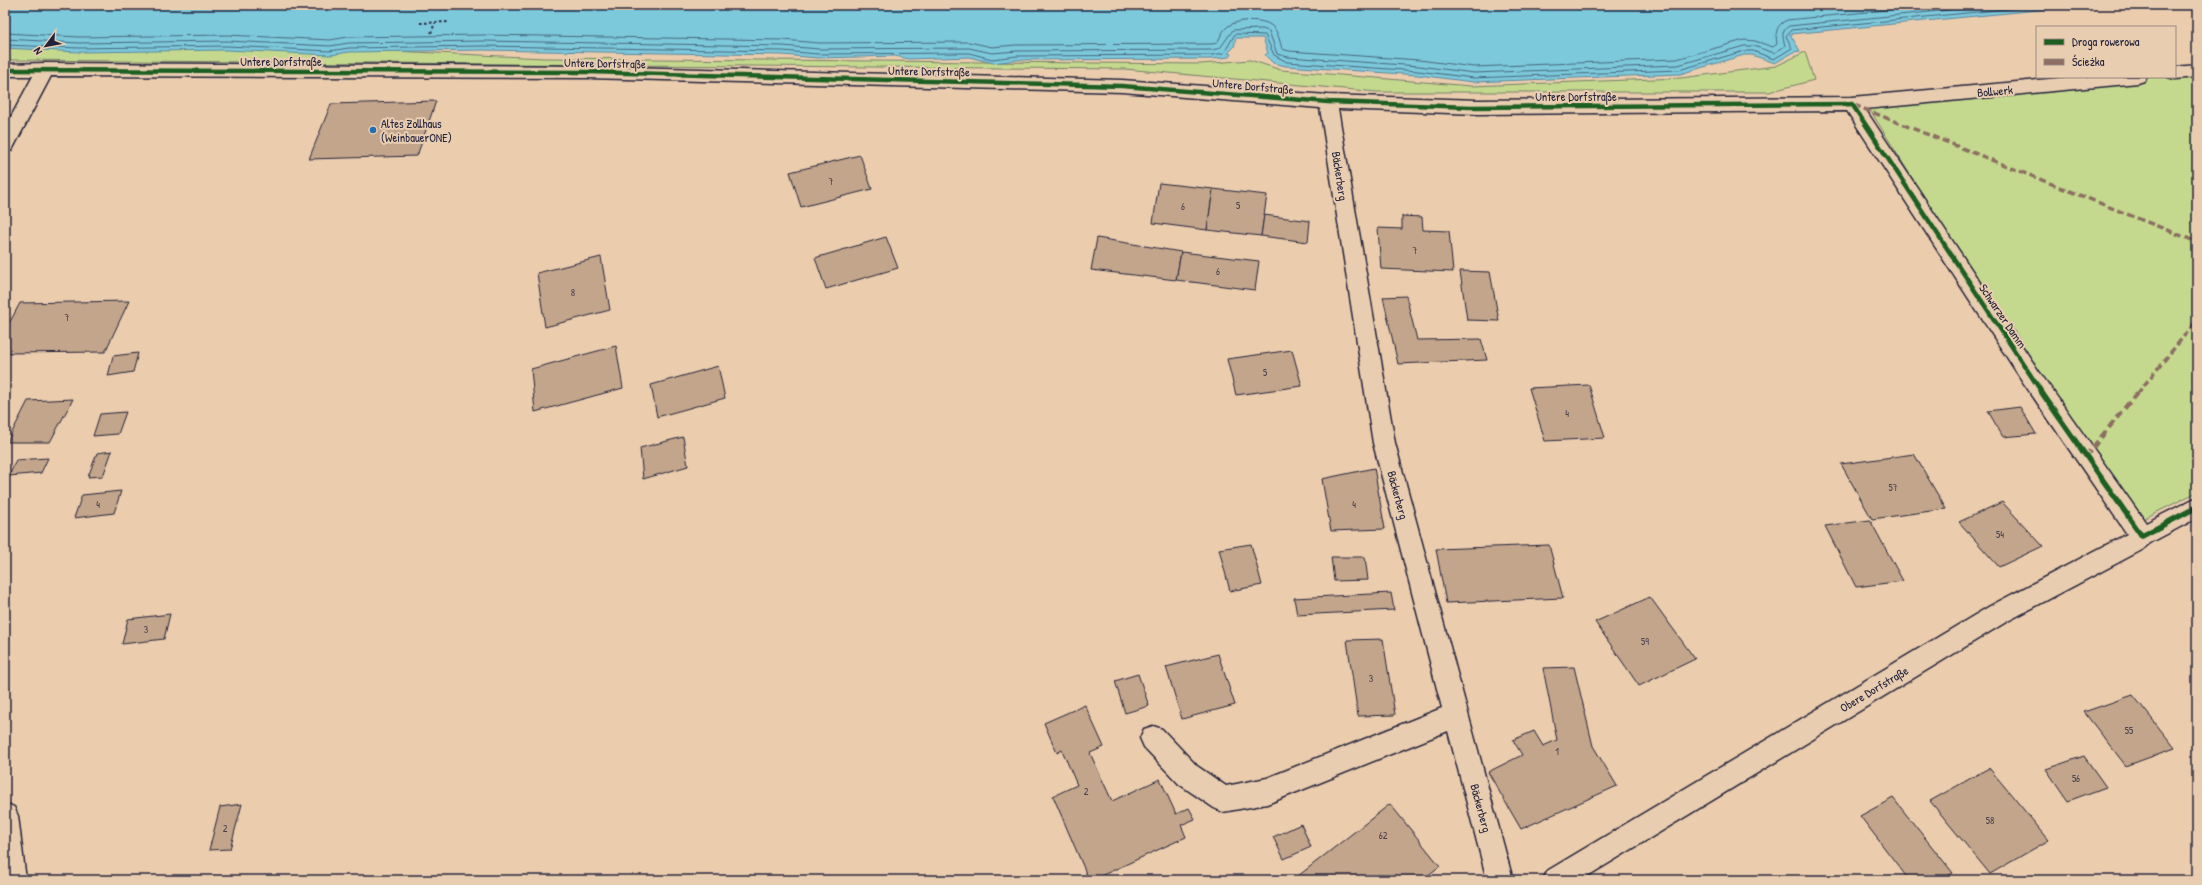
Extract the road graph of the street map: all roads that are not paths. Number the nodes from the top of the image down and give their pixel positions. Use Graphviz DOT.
graph roads {
  1 [pos="46,69"];
  2 [pos="5,70"];
  3 [pos="2197,71"];
  4 [pos="2176,73"];
  5 [pos="2127,78"];
  6 [pos="1328,102"];
  7 [pos="1852,104"];
  8 [pos="5,145"];
  9 [pos="2197,507"];
  10 [pos="2142,536"];
  11 [pos="1456,715"];
  12 [pos="1153,738"];
  13 [pos="5,816"];
  14 [pos="12,880"];
  15 [pos="1500,880"];
  16 [pos="1556,880"];
  1 -- 2 [label="street, Untere Dorfstraße"];
  1 -- 6 [label="street, Untere Dorfstraße"];
  1 -- 8 [label="street"];
  3 -- 4 [label="street"];
  5 -- 7 [label="street, Bollwerk"];
  6 -- 7 [label="street, Untere Dorfstraße"];
  6 -- 11 [label="street, Bäckerberg"];
  7 -- 10 [label="street, Schwarzer Damm"];
  9 -- 10 [label="street, Obere Dorfstraße"];
  10 -- 16 [label="street, Obere Dorfstraße"];
  11 -- 12 [label="street"];
  11 -- 15 [label="street, Bäckerberg"];
  13 -- 14 [label="street"];
}
